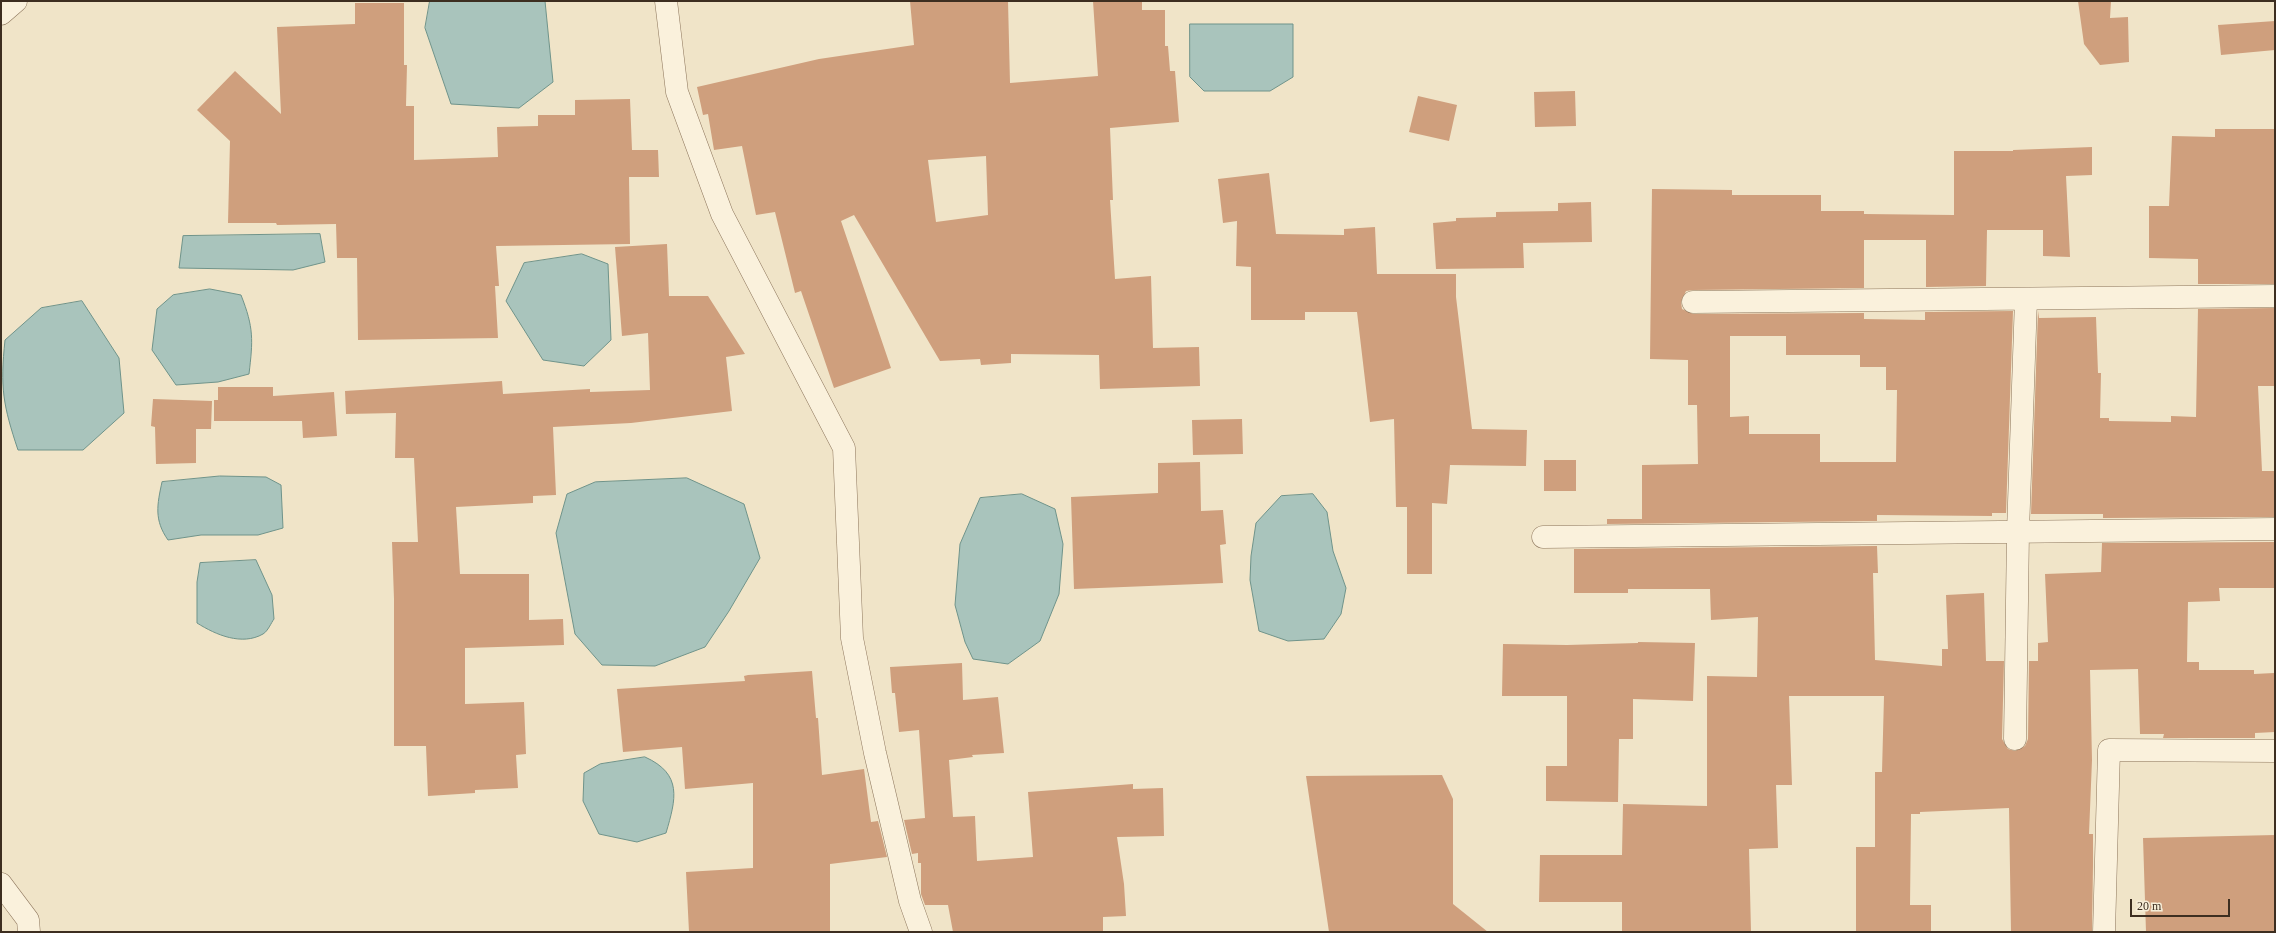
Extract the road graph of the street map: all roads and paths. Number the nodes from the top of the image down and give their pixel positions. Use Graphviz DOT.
graph roads {
  1 [pos="16,1"];
  2 [pos="666,1"];
  3 [pos="1,14"];
  4 [pos="2275,296"];
  5 [pos="2026,299"];
  6 [pos="1693,302"];
  7 [pos="2275,529"];
  8 [pos="2018,532"];
  9 [pos="1543,537"];
  10 [pos="2015,739"];
  11 [pos="2275,751"];
  12 [pos="1,884"];
  13 [pos="29,932"];
  14 [pos="921,932"];
  15 [pos="2104,932"];
  1 -- 3 [label="street"];
  2 -- 14 [label="street"];
  4 -- 5 [label="street"];
  5 -- 6 [label="street"];
  5 -- 8 [label="street"];
  7 -- 8 [label="street"];
  8 -- 9 [label="street"];
  8 -- 10 [label="street"];
  11 -- 15 [label="street"];
  12 -- 13 [label="street"];
}
